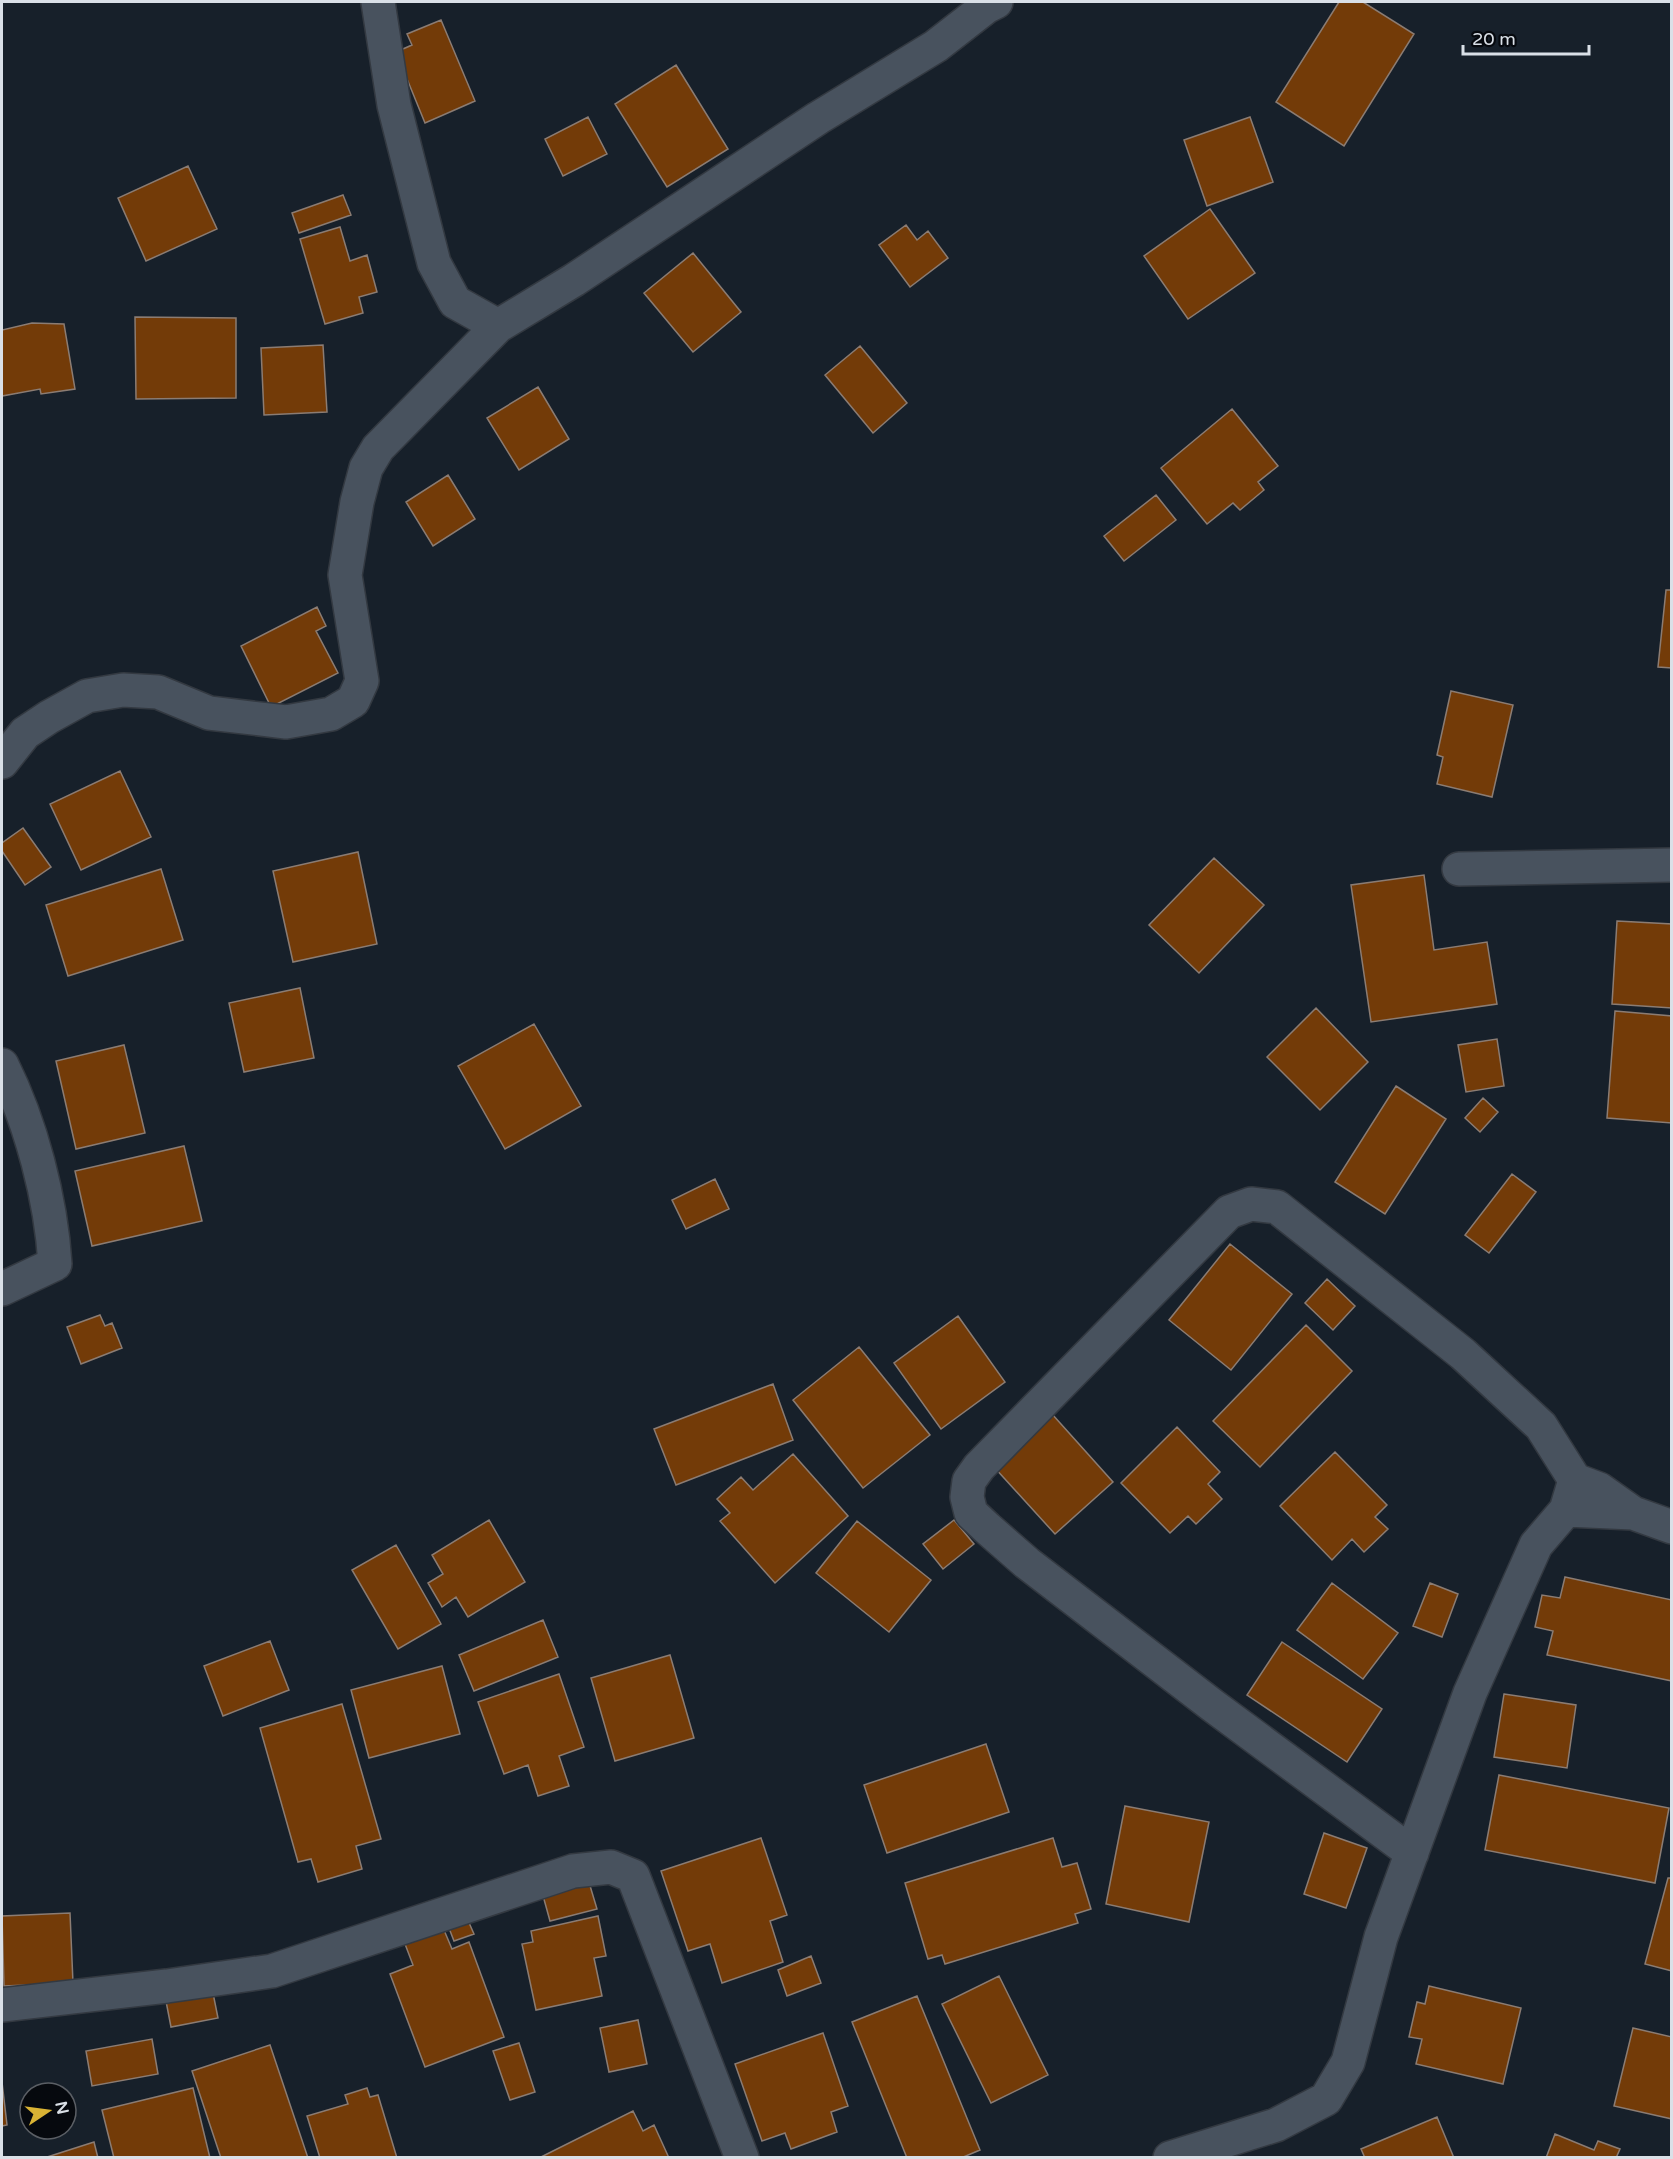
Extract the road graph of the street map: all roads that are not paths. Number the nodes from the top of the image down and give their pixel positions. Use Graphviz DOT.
graph roads {
  1 [pos="378,2"];
  2 [pos="996,2"];
  3 [pos="498,326"];
  4 [pos="2,762"];
  5 [pos="1671,865"];
  6 [pos="1459,869"];
  7 [pos="2,1065"];
  8 [pos="2,1289"];
  9 [pos="1570,1495"];
  10 [pos="1671,1527"];
  11 [pos="1412,1853"];
  12 [pos="2,2005"];
  13 [pos="742,2157"];
  14 [pos="1170,2157"];
  1 -- 3 [label="street"];
  2 -- 3 [label="street"];
  3 -- 4 [label="street"];
  5 -- 6 [label="street"];
  7 -- 8 [label="street"];
  9 -- 10 [label="street"];
  9 -- 11 [label="street"];
  9 -- 11 [label="street"];
  11 -- 14 [label="street"];
  12 -- 13 [label="street"];
}
